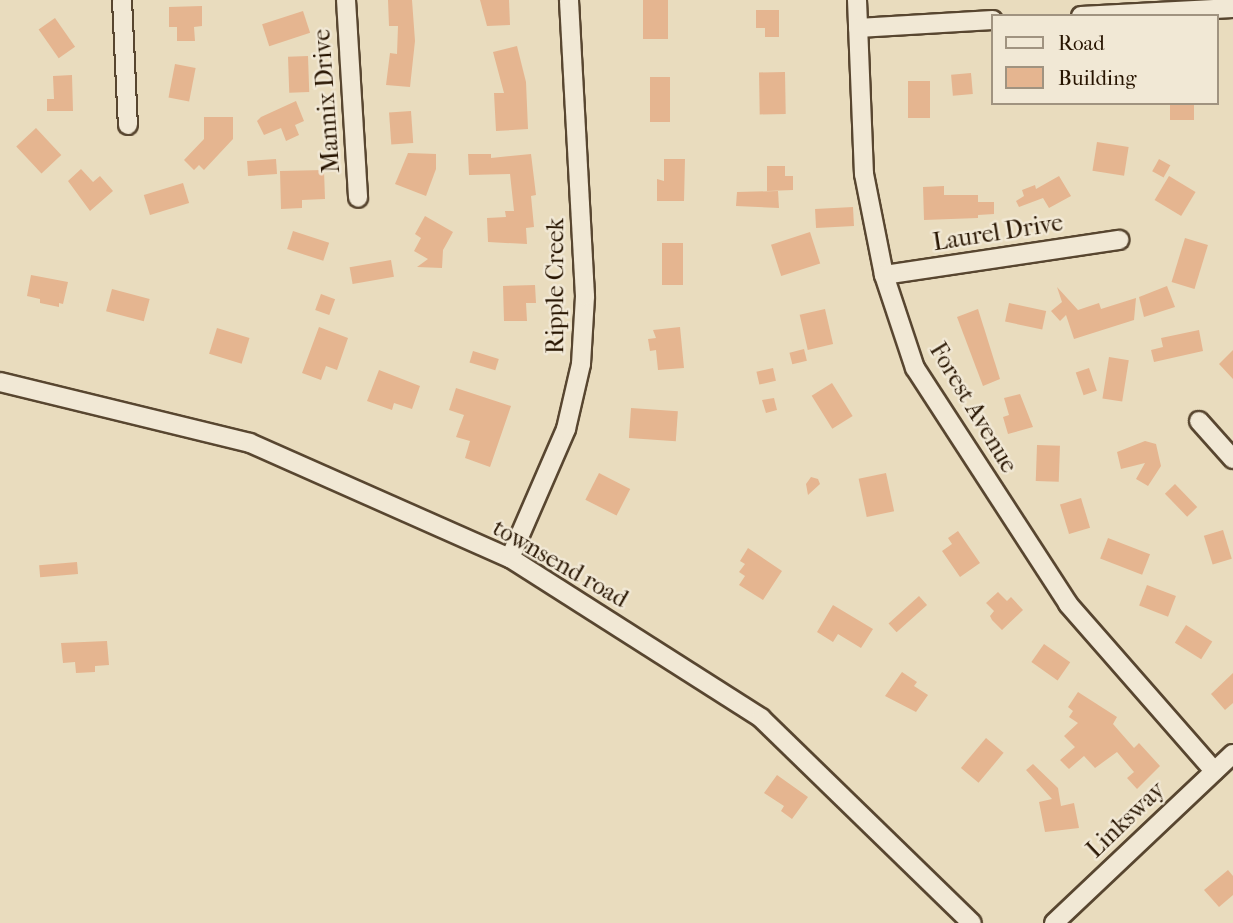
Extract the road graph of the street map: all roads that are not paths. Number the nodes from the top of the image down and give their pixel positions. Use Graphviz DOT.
graph roads {
  1 [pos="122,0"];
  2 [pos="345,0"];
  3 [pos="569,0"];
  4 [pos="857,0"];
  5 [pos="1233,8"];
  6 [pos="1119,14"];
  7 [pos="992,20"];
  8 [pos="858,28"];
  9 [pos="128,125"];
  10 [pos="358,198"];
  11 [pos="1119,240"];
  12 [pos="884,275"];
  13 [pos="0,382"];
  14 [pos="1199,421"];
  15 [pos="1233,459"];
  16 [pos="510,558"];
  17 [pos="1233,754"];
  18 [pos="1214,771"];
  19 [pos="972,923"];
  20 [pos="1054,923"];
  1 -- 9 [label="street"];
  2 -- 10 [label="street, Mannix Drive"];
  3 -- 16 [label="street, Ripple Creek"];
  4 -- 8 [label="street, Forest Avenue"];
  5 -- 6 [label="street"];
  7 -- 8 [label="street"];
  8 -- 12 [label="street, Forest Avenue"];
  11 -- 12 [label="street, Laurel Drive"];
  12 -- 18 [label="street, Forest Avenue"];
  13 -- 16 [label="street, townsend road"];
  14 -- 15 [label="street"];
  16 -- 19 [label="street, townsend road"];
  17 -- 18 [label="street, Linksway"];
  18 -- 20 [label="street, Linksway"];
}
